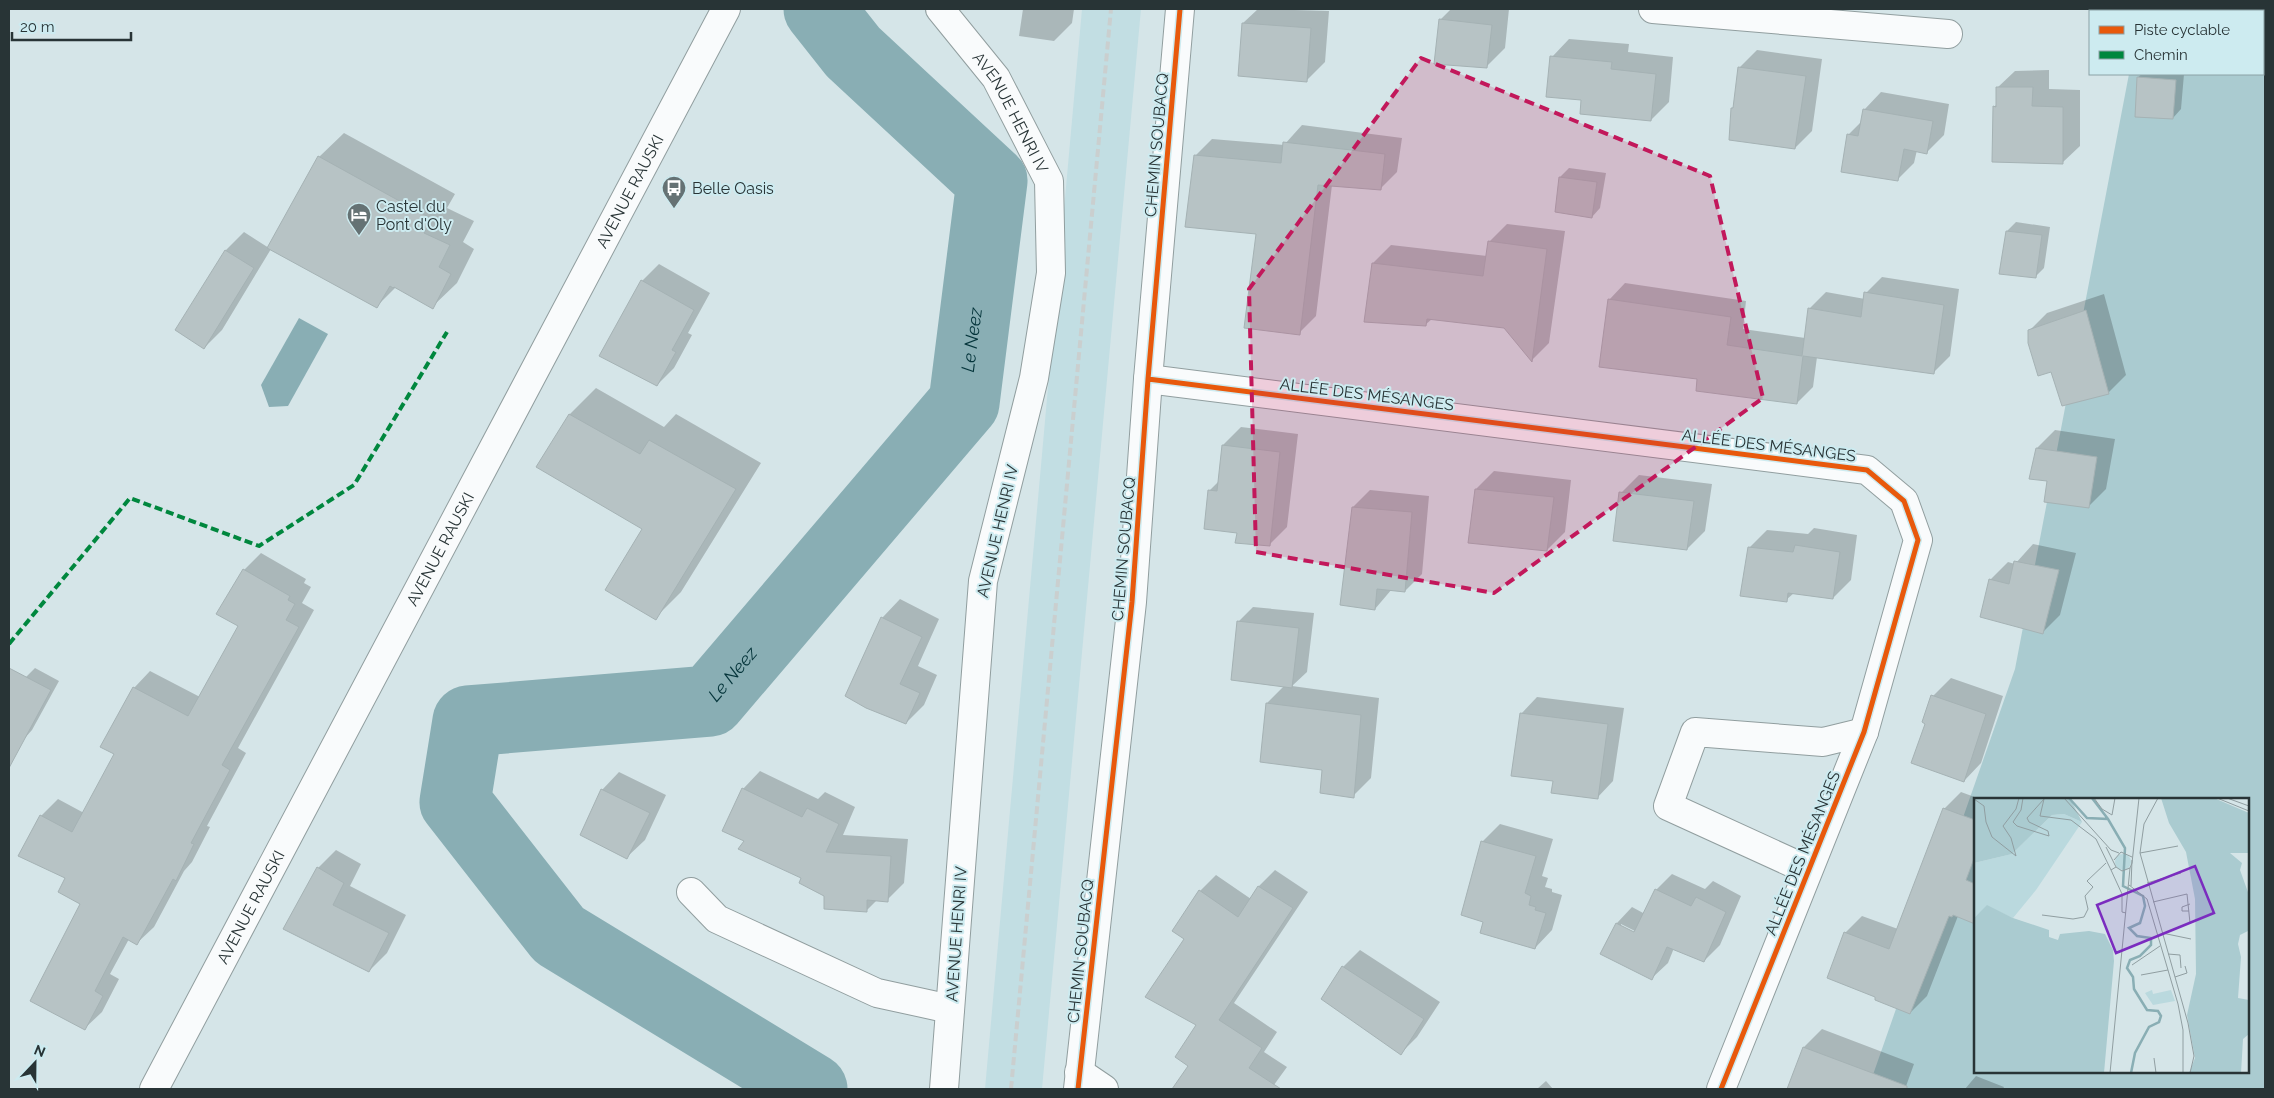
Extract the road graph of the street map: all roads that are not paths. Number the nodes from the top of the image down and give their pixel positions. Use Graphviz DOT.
graph roads {
  1 [pos="726,9"];
  2 [pos="940,9"];
  3 [pos="1180,9"];
  4 [pos="1653,9"];
  5 [pos="1948,34"];
  6 [pos="1148,379"];
  7 [pos="1864,732"];
  8 [pos="1808,870"];
  9 [pos="691,892"];
  10 [pos="950,1009"];
  11 [pos="1079,1081"];
  12 [pos="154,1089"];
  13 [pos="944,1089"];
  14 [pos="1104,1089"];
  15 [pos="1721,1089"];
  1 -- 12 [label="street, AVENUE RAUSKI"];
  2 -- 10 [label="street, AVENUE HENRI IV"];
  3 -- 6 [label="street, CHEMIN SOUBACQ"];
  4 -- 5 [label="street"];
  6 -- 7 [label="street, ALLÉE DES MÉSANGES"];
  6 -- 11 [label="street, CHEMIN SOUBACQ"];
  7 -- 8 [label="street, ALLÉE DES MÉSANGES"];
  7 -- 8 [label="street, ALLÉE DES MÉSANGES"];
  8 -- 15 [label="street, ALLÉE DES MÉSANGES"];
  9 -- 10 [label="street"];
  10 -- 13 [label="street, AVENUE HENRI IV"];
  11 -- 14 [label="street"];
}
